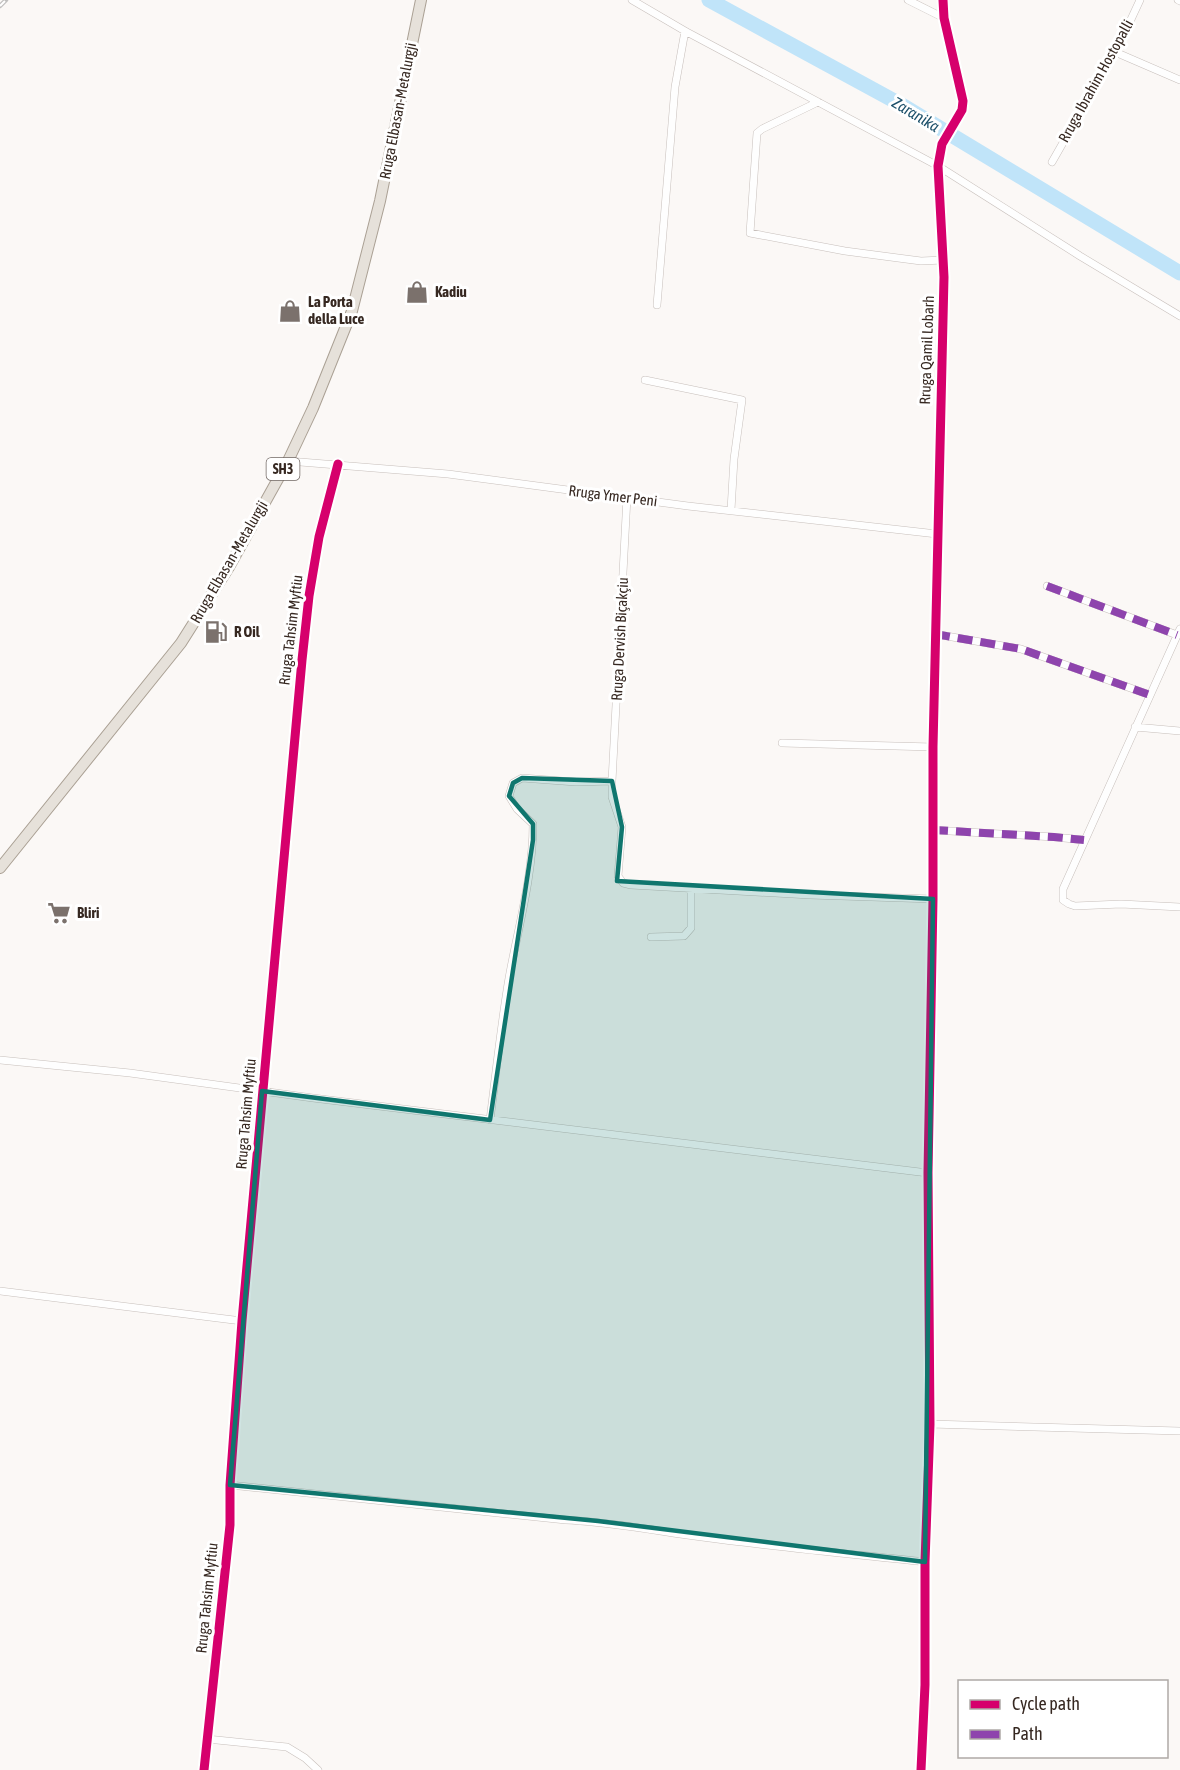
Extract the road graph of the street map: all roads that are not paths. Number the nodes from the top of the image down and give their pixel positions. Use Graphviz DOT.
graph roads {
  1 [pos="421,0"];
  2 [pos="632,0"];
  3 [pos="908,0"];
  4 [pos="944,0"];
  5 [pos="1140,0"];
  6 [pos="944,18"];
  7 [pos="684,31"];
  8 [pos="1115,52"];
  9 [pos="1180,80"];
  10 [pos="818,102"];
  11 [pos="1052,162"];
  12 [pos="938,166"];
  13 [pos="943,260"];
  14 [pos="657,305"];
  15 [pos="1180,316"];
  16 [pos="645,380"];
  17 [pos="288,461"];
  18 [pos="338,464"];
  19 [pos="627,497"];
  20 [pos="731,510"];
  21 [pos="937,534"];
  22 [pos="1047,586"];
  23 [pos="1179,632"];
  24 [pos="935,634"];
  25 [pos="1150,695"];
  26 [pos="1135,727"];
  27 [pos="1180,731"];
  28 [pos="782,743"];
  29 [pos="933,747"];
  30 [pos="612,781"];
  31 [pos="933,830"];
  32 [pos="1084,840"];
  33 [pos="0,868"];
  34 [pos="691,889"];
  35 [pos="933,899"];
  36 [pos="1180,907"];
  37 [pos="651,937"];
  38 [pos="0,1060"];
  39 [pos="262,1091"];
  40 [pos="490,1119"];
  41 [pos="928,1173"];
  42 [pos="0,1292"];
  43 [pos="242,1321"];
  44 [pos="930,1424"];
  45 [pos="1180,1431"];
  46 [pos="230,1485"];
  47 [pos="925,1562"];
  48 [pos="207,1739"];
  49 [pos="204,1770"];
  50 [pos="318,1770"];
  51 [pos="921,1770"];
  1 -- 17 [label="main road, Rruga Elbasan-Metalurgji / SH3"];
  2 -- 7 [label="street"];
  3 -- 6 [label="street"];
  4 -- 6 [label="street"];
  5 -- 8 [label="street, Rruga Ibrahim Hostopalli"];
  6 -- 12 [label="street, Rruga Qamil Lobarh"];
  7 -- 10 [label="street"];
  7 -- 14 [label="street"];
  8 -- 9 [label="street"];
  8 -- 11 [label="street, Rruga Ibrahim Hostopalli"];
  10 -- 12 [label="street"];
  10 -- 13 [label="street"];
  12 -- 13 [label="street, Rruga Qamil Lobarh"];
  12 -- 15 [label="street"];
  13 -- 21 [label="street, Rruga Qamil Lobarh"];
  16 -- 20 [label="street"];
  17 -- 18 [label="street, Rruga Ymer Peni"];
  17 -- 33 [label="main road, Rruga Elbasan-Metalurgji / SH3"];
  18 -- 19 [label="street, Rruga Ymer Peni"];
  18 -- 39 [label="street, Rruga Tahsim Myftiu"];
  19 -- 20 [label="street, Rruga Ymer Peni"];
  19 -- 30 [label="street, Rruga Dervish Biçakçiu"];
  20 -- 21 [label="street, Rruga Ymer Peni"];
  21 -- 24 [label="street, Rruga Qamil Lobarh"];
  22 -- 23 [label="street"];
  23 -- 25 [label="street"];
  24 -- 25 [label="street"];
  24 -- 29 [label="street, Rruga Qamil Lobarh"];
  25 -- 26 [label="street"];
  26 -- 27 [label="street"];
  26 -- 32 [label="street"];
  28 -- 29 [label="street"];
  29 -- 31 [label="street, Rruga Qamil Lobarh"];
  30 -- 34 [label="street, Rruga Dervish Biçakçiu"];
  30 -- 40 [label="street"];
  31 -- 32 [label="street"];
  31 -- 35 [label="street, Rruga Qamil Lobarh"];
  32 -- 36 [label="street"];
  34 -- 35 [label="street, Rruga Dervish Biçakçiu"];
  34 -- 37 [label="street"];
  35 -- 41 [label="street, Rruga Qamil Lobarh"];
  38 -- 39 [label="street"];
  39 -- 40 [label="street"];
  39 -- 43 [label="street, Rruga Tahsim Myftiu"];
  40 -- 41 [label="street"];
  41 -- 44 [label="street, Rruga Qamil Lobarh"];
  42 -- 43 [label="street"];
  43 -- 46 [label="street, Rruga Tahsim Myftiu"];
  44 -- 45 [label="street"];
  44 -- 47 [label="street, Rruga Qamil Lobarh"];
  46 -- 47 [label="street"];
  46 -- 48 [label="street, Rruga Tahsim Myftiu"];
  47 -- 51 [label="street, Rruga Qamil Lobarh"];
  48 -- 49 [label="street, Rruga Tahsim Myftiu"];
  48 -- 50 [label="street"];
}
